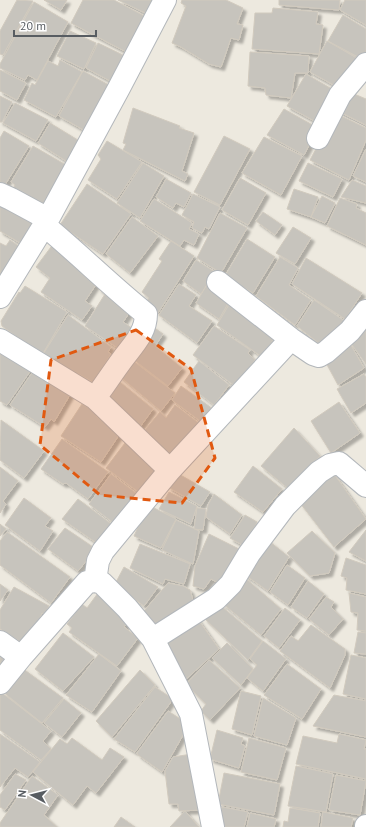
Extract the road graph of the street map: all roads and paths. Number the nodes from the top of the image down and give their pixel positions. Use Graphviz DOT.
graph roads {
  1 [pos="165,0"];
  2 [pos="366,64"];
  3 [pos="318,138"];
  4 [pos="0,194"];
  5 [pos="46,222"];
  6 [pos="218,282"];
  7 [pos="0,297"];
  8 [pos="366,311"];
  9 [pos="291,339"];
  10 [pos="0,340"];
  11 [pos="95,398"];
  12 [pos="170,470"];
  13 [pos="366,486"];
  14 [pos="95,581"];
  15 [pos="153,639"];
  16 [pos="0,642"];
  17 [pos="20,657"];
  18 [pos="0,683"];
  19 [pos="213,827"];
  1 -- 5 [label="street"];
  2 -- 3 [label="street"];
  4 -- 5 [label="street"];
  5 -- 7 [label="street"];
  5 -- 11 [label="street"];
  6 -- 9 [label="street"];
  8 -- 9 [label="street"];
  9 -- 12 [label="street"];
  10 -- 11 [label="street"];
  11 -- 12 [label="street"];
  12 -- 14 [label="street"];
  13 -- 15 [label="street"];
  14 -- 15 [label="street"];
  14 -- 17 [label="street"];
  15 -- 19 [label="street"];
  16 -- 17 [label="street"];
  17 -- 18 [label="street"];
}
